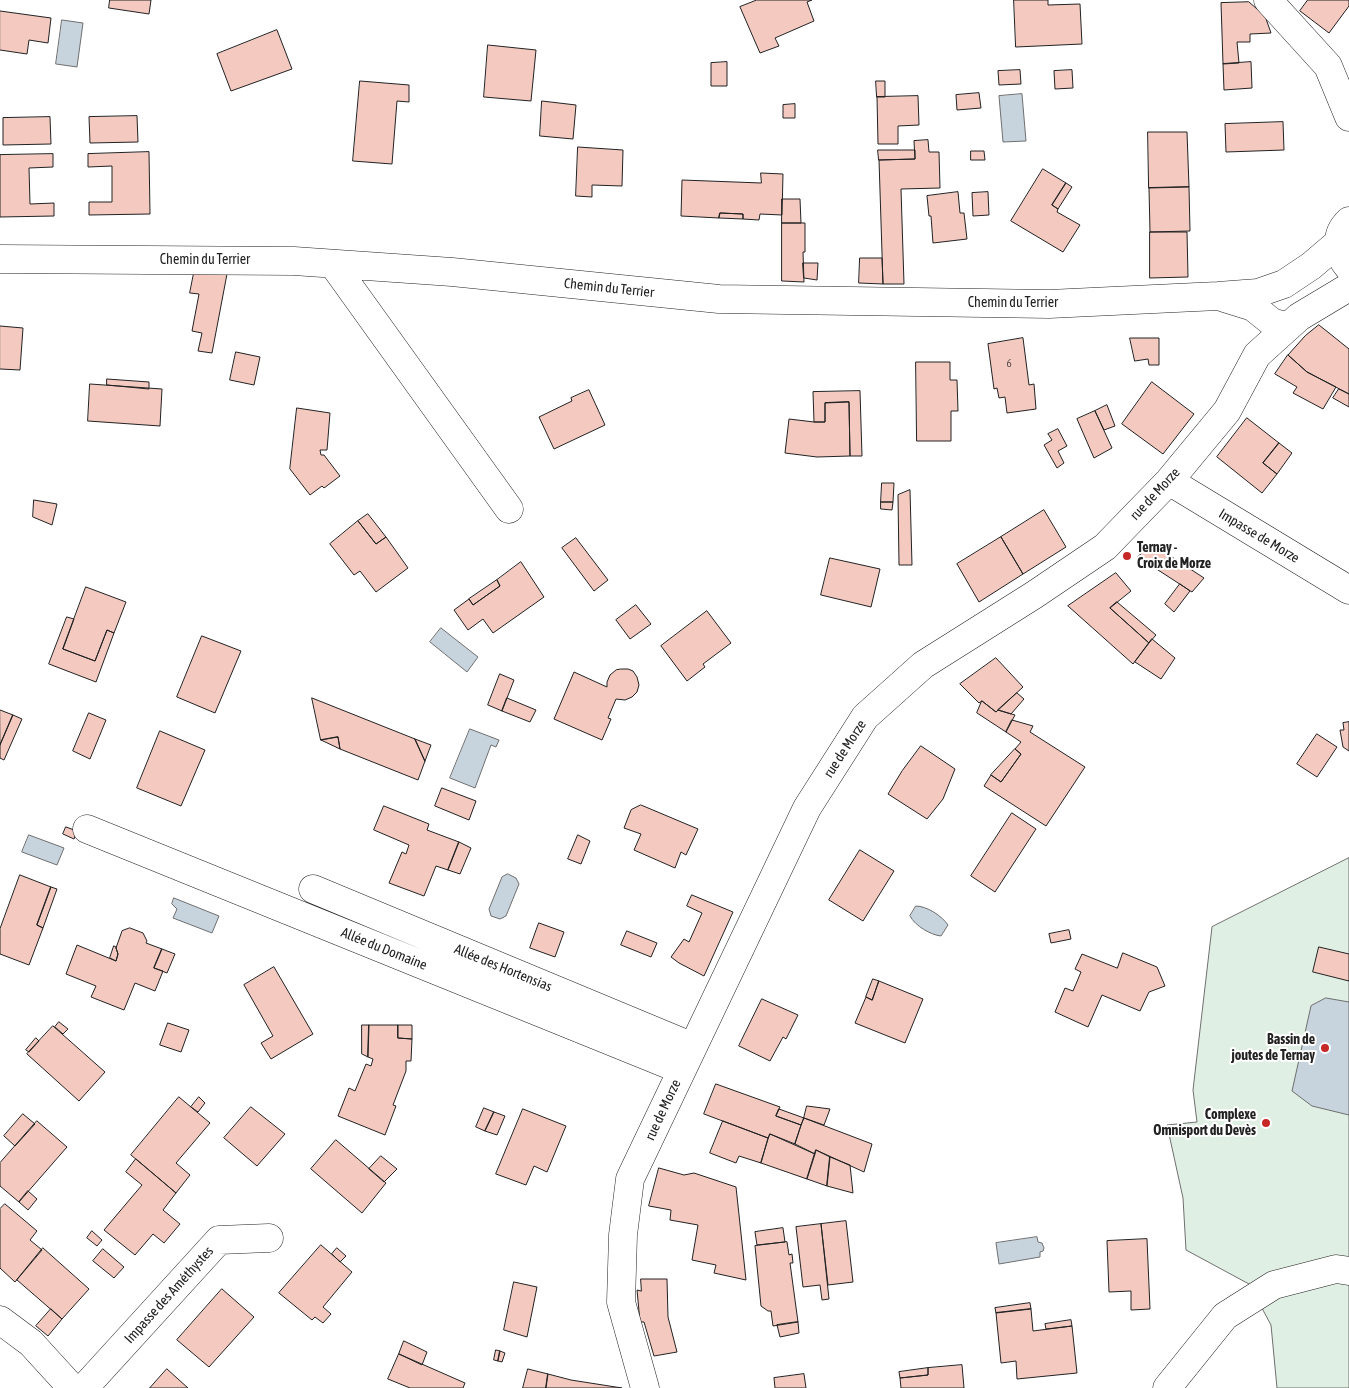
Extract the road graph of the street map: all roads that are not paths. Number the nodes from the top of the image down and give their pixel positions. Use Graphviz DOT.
graph roads {
  1 [pos="1268,0"];
  2 [pos="1349,117"];
  3 [pos="1344,232"];
  4 [pos="0,259"];
  5 [pos="333,264"];
  6 [pos="1349,268"];
  7 [pos="1305,270"];
  8 [pos="1349,287"];
  9 [pos="1218,296"];
  10 [pos="1281,325"];
  11 [pos="1169,482"];
  12 [pos="509,509"];
  13 [pos="1349,590"];
  14 [pos="87,829"];
  15 [pos="313,889"];
  16 [pos="688,1058"];
  17 [pos="269,1238"];
  18 [pos="1349,1270"];
  19 [pos="0,1320"];
  20 [pos="72,1388"];
  21 [pos="84,1388"];
  22 [pos="645,1388"];
  23 [pos="1166,1388"];
  1 -- 2 [label="street"];
  3 -- 6 [label="street"];
  3 -- 7 [label="street"];
  4 -- 5 [label="street, Chemin du Terrier"];
  5 -- 9 [label="street, Chemin du Terrier"];
  5 -- 12 [label="street"];
  7 -- 9 [label="street, Chemin du Terrier"];
  7 -- 10 [label="street, rue de Morze"];
  8 -- 10 [label="street"];
  9 -- 10 [label="street"];
  10 -- 11 [label="street, rue de Morze"];
  11 -- 13 [label="street, Impasse de Morze"];
  11 -- 16 [label="street, rue de Morze"];
  14 -- 16 [label="street, Allée du Domaine"];
  15 -- 16 [label="street, Allée des Hortensias"];
  16 -- 22 [label="street, rue de Morze"];
  17 -- 21 [label="street, Impasse des Améthystes"];
  18 -- 23 [label="street"];
  19 -- 20 [label="street"];
}
